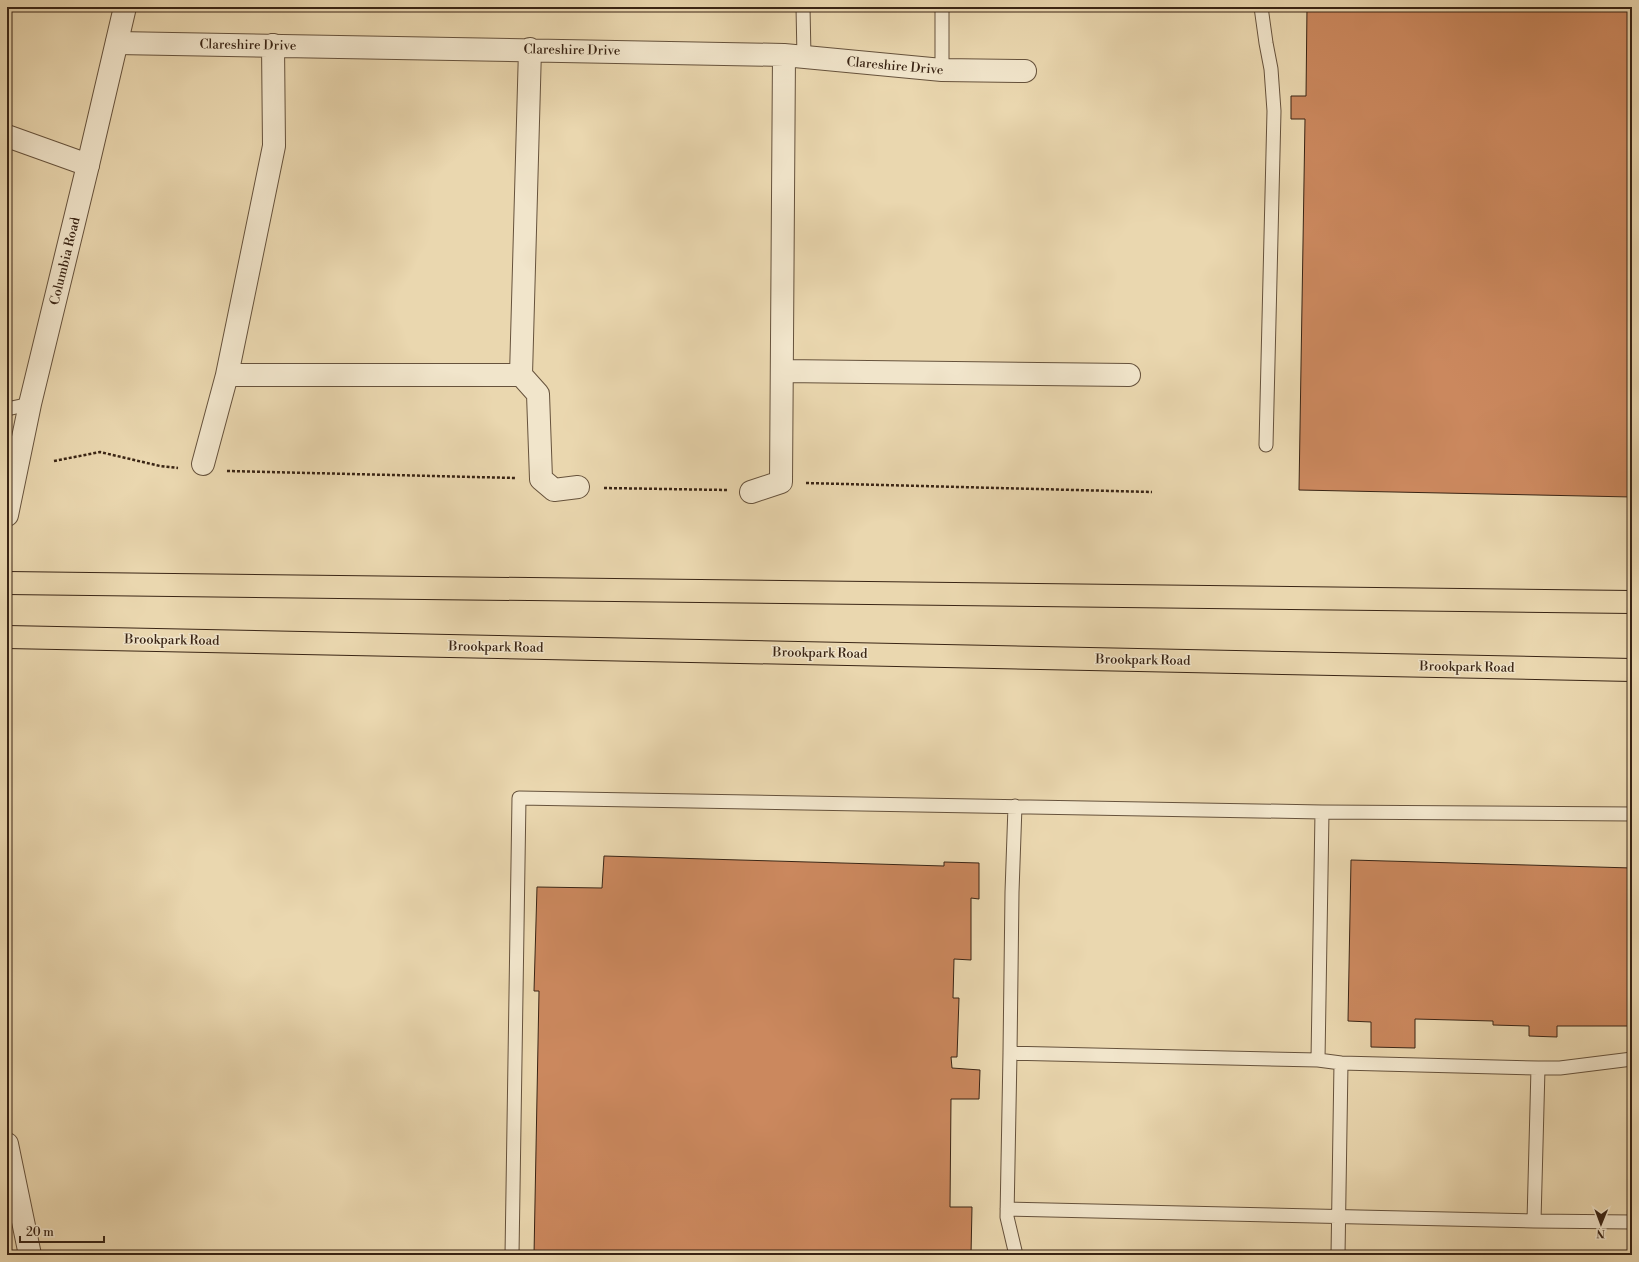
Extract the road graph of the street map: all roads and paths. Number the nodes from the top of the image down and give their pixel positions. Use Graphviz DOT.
graph roads {
  1 [pos="125,7"];
  2 [pos="803,7"];
  3 [pos="942,7"];
  4 [pos="1261,7"];
  5 [pos="117,43"];
  6 [pos="273,45"];
  7 [pos="530,49"];
  8 [pos="794,56"];
  9 [pos="942,70"];
  10 [pos="1025,71"];
  11 [pos="7,136"];
  12 [pos="88,165"];
  13 [pos="783,371"];
  14 [pos="227,375"];
  15 [pos="521,375"];
  16 [pos="1128,375"];
  17 [pos="30,404"];
  18 [pos="7,409"];
  19 [pos="1266,445"];
  20 [pos="54,461"];
  21 [pos="203,468"];
  22 [pos="541,479"];
  23 [pos="781,482"];
  24 [pos="578,487"];
  25 [pos="751,492"];
  26 [pos="1152,492"];
  27 [pos="7,515"];
  28 [pos="7,583"];
  29 [pos="1632,602"];
  30 [pos="7,637"];
  31 [pos="1632,670"];
  32 [pos="1015,806"];
  33 [pos="1322,812"];
  34 [pos="1632,814"];
  35 [pos="1010,1053"];
  36 [pos="1318,1060"];
  37 [pos="1632,1060"];
  38 [pos="1341,1063"];
  39 [pos="1538,1068"];
  40 [pos="7,1144"];
  41 [pos="1007,1209"];
  42 [pos="1339,1216"];
  43 [pos="1534,1221"];
  44 [pos="1632,1222"];
  45 [pos="30,1255"];
  46 [pos="512,1255"];
  47 [pos="1016,1255"];
  48 [pos="1338,1255"];
  1 -- 5 [label="street, Columbia Road"];
  2 -- 8 [label="lane"];
  3 -- 9 [label="lane"];
  4 -- 19 [label="lane"];
  5 -- 6 [label="street, Clareshire Drive"];
  5 -- 12 [label="street, Columbia Road"];
  6 -- 7 [label="street, Clareshire Drive"];
  6 -- 14 [label="street"];
  7 -- 8 [label="street, Clareshire Drive"];
  7 -- 15 [label="street"];
  8 -- 9 [label="street, Clareshire Drive"];
  8 -- 13 [label="street"];
  9 -- 10 [label="street, Clareshire Drive"];
  11 -- 12 [label="street"];
  12 -- 17 [label="street, Columbia Road"];
  13 -- 16 [label="street"];
  13 -- 23 [label="street"];
  14 -- 15 [label="street"];
  14 -- 21 [label="street"];
  15 -- 22 [label="street"];
  17 -- 18 [label="lane"];
  17 -- 27 [label="street, Columbia Road"];
  20 -- 21 [label="path"];
  21 -- 22 [label="path"];
  22 -- 24 [label="street"];
  23 -- 25 [label="street"];
  23 -- 26 [label="path"];
  24 -- 25 [label="path"];
  28 -- 29 [label="main road"];
  30 -- 31 [label="main road, Brookpark Road"];
  32 -- 33 [label="lane"];
  32 -- 35 [label="lane"];
  32 -- 46 [label="lane"];
  33 -- 34 [label="lane"];
  33 -- 36 [label="lane"];
  35 -- 36 [label="lane"];
  35 -- 41 [label="lane"];
  36 -- 38 [label="lane"];
  37 -- 39 [label="lane"];
  38 -- 39 [label="lane"];
  38 -- 42 [label="lane"];
  39 -- 43 [label="lane"];
  40 -- 45 [label="street"];
  41 -- 42 [label="lane"];
  41 -- 47 [label="lane"];
  42 -- 43 [label="lane"];
  42 -- 48 [label="lane"];
  43 -- 44 [label="lane"];
}
